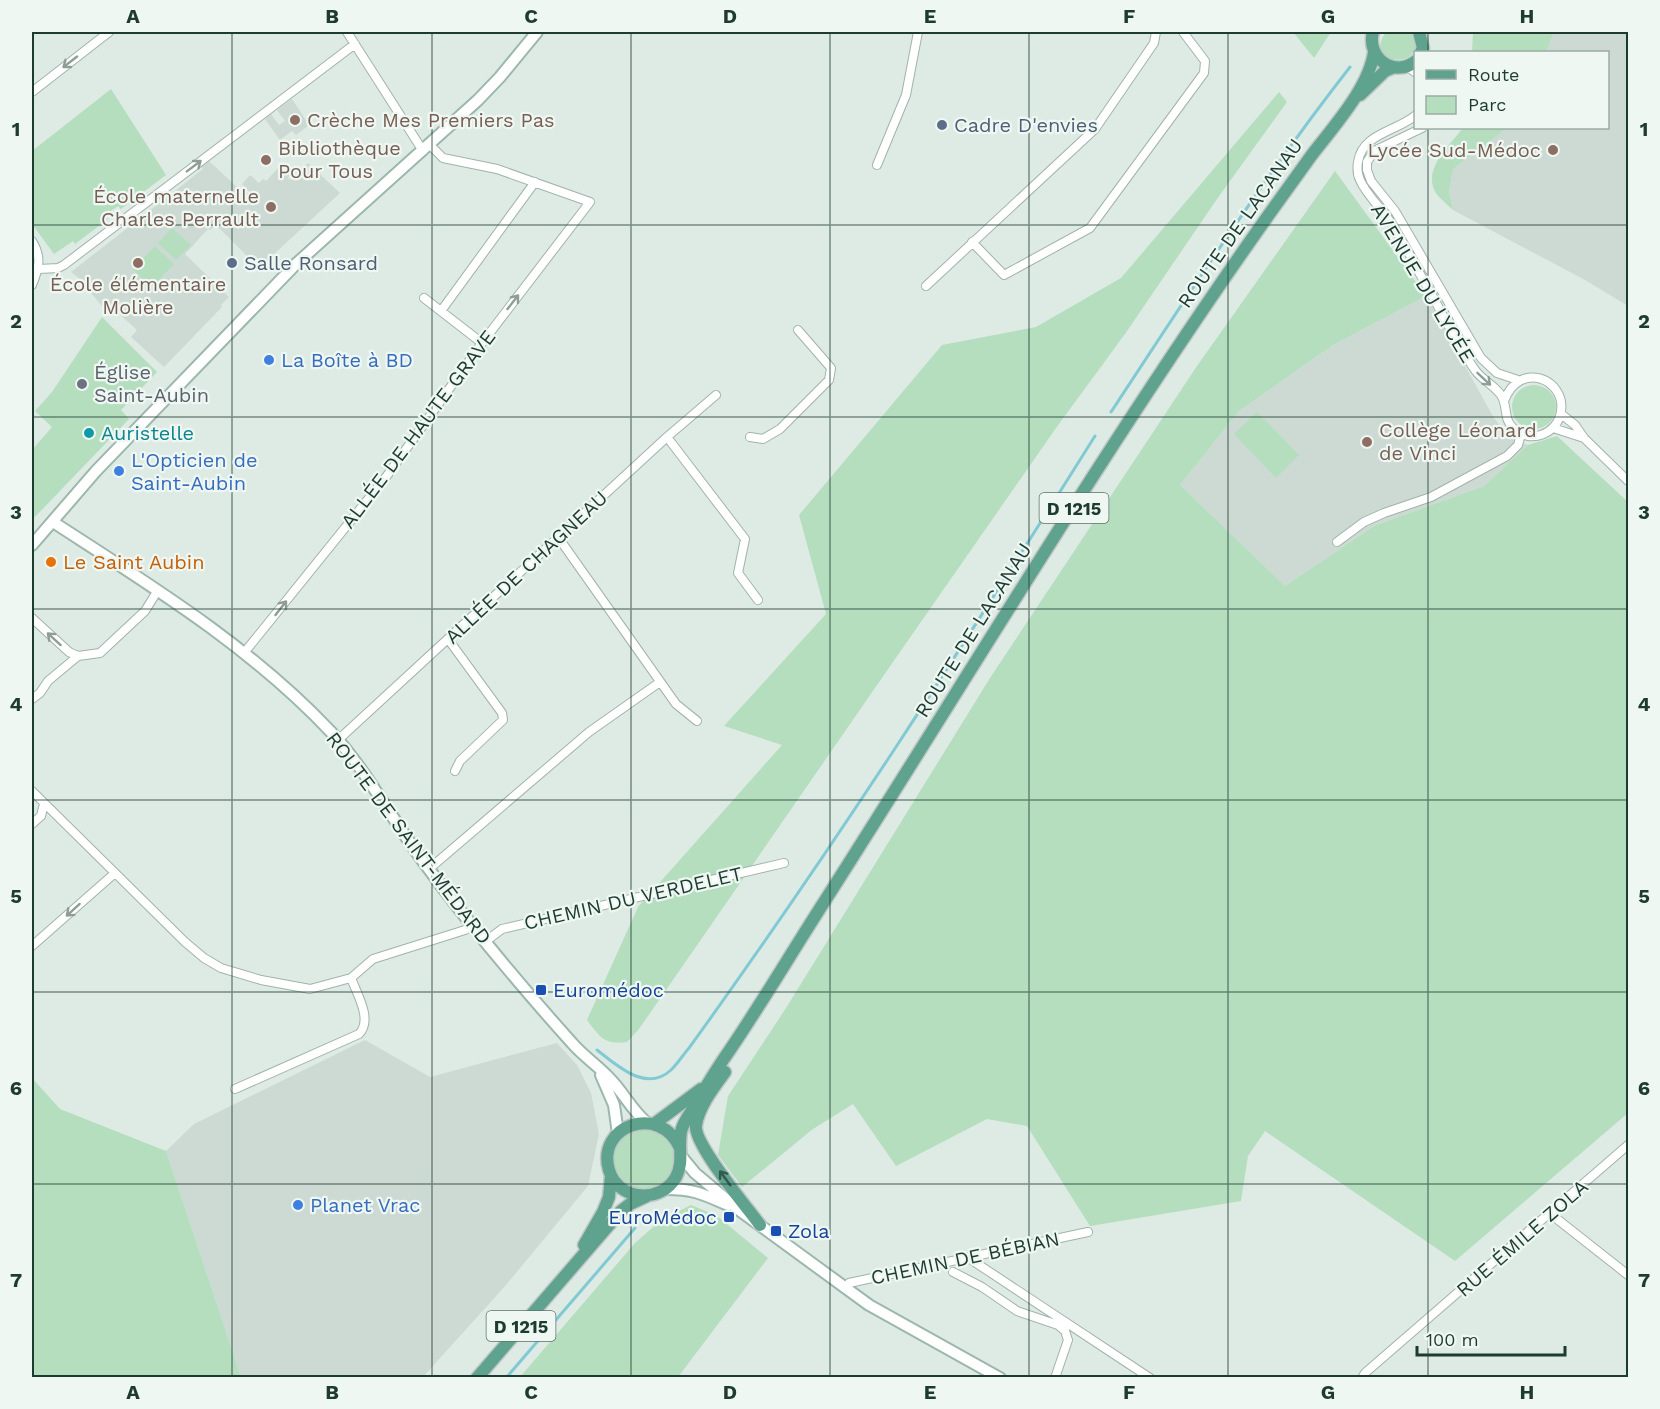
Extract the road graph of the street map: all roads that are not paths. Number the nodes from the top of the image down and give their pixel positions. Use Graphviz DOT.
graph roads {
  1 [pos="109,32"];
  2 [pos="347,32"];
  3 [pos="537,32"];
  4 [pos="918,32"];
  5 [pos="1156,32"];
  6 [pos="1183,32"];
  7 [pos="1372,32"];
  8 [pos="1421,32"];
  9 [pos="355,44"];
  10 [pos="1423,51"];
  11 [pos="1374,52"];
  12 [pos="1413,67"];
  13 [pos="1392,68"];
  14 [pos="32,92"];
  15 [pos="1345,111"];
  16 [pos="1414,117"];
  17 [pos="1420,129"];
  18 [pos="427,148"];
  19 [pos="877,165"];
  20 [pos="536,182"];
  21 [pos="32,241"];
  22 [pos="972,242"];
  23 [pos="39,269"];
  24 [pos="32,285"];
  25 [pos="926,286"];
  26 [pos="424,297"];
  27 [pos="441,311"];
  28 [pos="798,330"];
  29 [pos="482,343"];
  30 [pos="1518,380"];
  31 [pos="716,395"];
  32 [pos="1504,401"];
  33 [pos="1561,414"];
  34 [pos="1554,428"];
  35 [pos="1521,434"];
  36 [pos="667,437"];
  37 [pos="750,437"];
  38 [pos="1584,438"];
  39 [pos="1629,481"];
  40 [pos="52,522"];
  41 [pos="558,537"];
  42 [pos="1336,542"];
  43 [pos="32,545"];
  44 [pos="158,590"];
  45 [pos="758,600"];
  46 [pos="32,618"];
  47 [pos="448,639"];
  48 [pos="244,653"];
  49 [pos="78,656"];
  50 [pos="660,682"];
  51 [pos="32,699"];
  52 [pos="698,721"];
  53 [pos="338,740"];
  54 [pos="455,771"];
  55 [pos="32,791"];
  56 [pos="44,804"];
  57 [pos="32,824"];
  58 [pos="784,863"];
  59 [pos="429,869"];
  60 [pos="115,873"];
  61 [pos="473,925"];
  62 [pos="486,941"];
  63 [pos="32,946"];
  64 [pos="351,978"];
  65 [pos="756,1009"];
  66 [pos="596,1067"];
  67 [pos="704,1087"];
  68 [pos="235,1089"];
  69 [pos="650,1123"];
  70 [pos="618,1134"];
  71 [pos="1629,1145"];
  72 [pos="680,1152"];
  73 [pos="611,1175"];
  74 [pos="666,1189"];
  75 [pos="647,1196"];
  76 [pos="739,1210"];
  77 [pos="1553,1210"];
  78 [pos="760,1225"];
  79 [pos="1088,1232"];
  80 [pos="967,1257"];
  81 [pos="953,1272"];
  82 [pos="565,1274"];
  83 [pos="1629,1275"];
  84 [pos="844,1288"];
  85 [pos="477,1377"];
  86 [pos="1000,1377"];
  87 [pos="1055,1377"];
  88 [pos="1150,1377"];
  89 [pos="1362,1377"];
  1 -- 14 [label="street, one-way"];
  2 -- 9 [label="street"];
  3 -- 18 [label="street"];
  4 -- 19 [label="street"];
  5 -- 22 [label="street"];
  6 -- 22 [label="street"];
  7 -- 11 [label="main road"];
  8 -- 10 [label="main road"];
  9 -- 18 [label="street"];
  23 -- 9 [label="street, one-way"];
  11 -- 13 [label="main road"];
  11 -- 15 [label="main road, ROUTE DE LACANAU / D 1215"];
  12 -- 13 [label="main road"];
  13 -- 15 [label="main road, ROUTE DE LACANAU / D 1215"];
  15 -- 65 [label="main road, ROUTE DE LACANAU / D 1215"];
  16 -- 32 [label="street, AVENUE DU LYCÉE, one-way"];
  17 -- 30 [label="street, AVENUE DU LYCÉE"];
  18 -- 20 [label="street"];
  18 -- 40 [label="street"];
  20 -- 27 [label="street"];
  29 -- 20 [label="street, ALLÉE DE HAUTE GRAVE, one-way"];
  21 -- 23 [label="street"];
  22 -- 25 [label="street"];
  23 -- 24 [label="street"];
  26 -- 27 [label="street"];
  27 -- 29 [label="street"];
  28 -- 37 [label="street"];
  48 -- 29 [label="street, ALLÉE DE HAUTE GRAVE, one-way"];
  30 -- 32 [label="street"];
  30 -- 33 [label="street"];
  31 -- 36 [label="street, ALLÉE DE CHAGNEAU"];
  32 -- 35 [label="street"];
  33 -- 34 [label="street"];
  33 -- 38 [label="street"];
  34 -- 35 [label="street"];
  34 -- 38 [label="street"];
  35 -- 42 [label="street"];
  36 -- 41 [label="street, ALLÉE DE CHAGNEAU"];
  36 -- 45 [label="street"];
  38 -- 39 [label="street"];
  40 -- 43 [label="street"];
  40 -- 44 [label="street, ROUTE DE SAINT-MÉDARD"];
  41 -- 47 [label="street, ALLÉE DE CHAGNEAU"];
  41 -- 50 [label="street"];
  44 -- 48 [label="street, ROUTE DE SAINT-MÉDARD"];
  44 -- 49 [label="street"];
  49 -- 46 [label="street, one-way"];
  47 -- 53 [label="street, ALLÉE DE CHAGNEAU"];
  47 -- 54 [label="street"];
  48 -- 53 [label="street, ROUTE DE SAINT-MÉDARD"];
  49 -- 51 [label="street"];
  50 -- 52 [label="street"];
  50 -- 59 [label="street"];
  53 -- 59 [label="street, ROUTE DE SAINT-MÉDARD"];
  55 -- 56 [label="street"];
  56 -- 57 [label="street"];
  56 -- 60 [label="street"];
  58 -- 62 [label="street, CHEMIN DU VERDELET"];
  59 -- 61 [label="street, ROUTE DE SAINT-MÉDARD"];
  60 -- 63 [label="street, one-way"];
  60 -- 64 [label="street"];
  61 -- 62 [label="street, ROUTE DE SAINT-MÉDARD"];
  61 -- 64 [label="street"];
  62 -- 66 [label="street, ROUTE DE SAINT-MÉDARD"];
  64 -- 68 [label="street"];
  65 -- 67 [label="main road, ROUTE DE LACANAU / D 1215"];
  78 -- 65 [label="main road, one-way"];
  66 -- 69 [label="street, ROUTE DE SAINT-MÉDARD"];
  66 -- 70 [label="street, ROUTE DE SAINT-MÉDARD"];
  67 -- 69 [label="main road, ROUTE DE LACANAU / D 1215"];
  67 -- 72 [label="main road, ROUTE DE LACANAU / D 1215"];
  69 -- 70 [label="main road, ROUTE DE LACANAU"];
  69 -- 72 [label="main road"];
  70 -- 73 [label="main road"];
  71 -- 77 [label="street, RUE ÉMILE ZOLA"];
  72 -- 74 [label="main road, ROUTE DE LACANAU"];
  72 -- 76 [label="street"];
  73 -- 75 [label="main road"];
  73 -- 82 [label="main road, D 1215"];
  74 -- 75 [label="main road"];
  74 -- 76 [label="street"];
  75 -- 82 [label="main road, D 1215"];
  76 -- 78 [label="street"];
  77 -- 83 [label="street"];
  77 -- 89 [label="street, RUE ÉMILE ZOLA"];
  78 -- 84 [label="street"];
  79 -- 80 [label="street, CHEMIN DE BÉBIAN"];
  80 -- 84 [label="street, CHEMIN DE BÉBIAN"];
  80 -- 88 [label="street"];
  81 -- 87 [label="street"];
  82 -- 85 [label="main road, D 1215"];
  84 -- 86 [label="street"];
}
